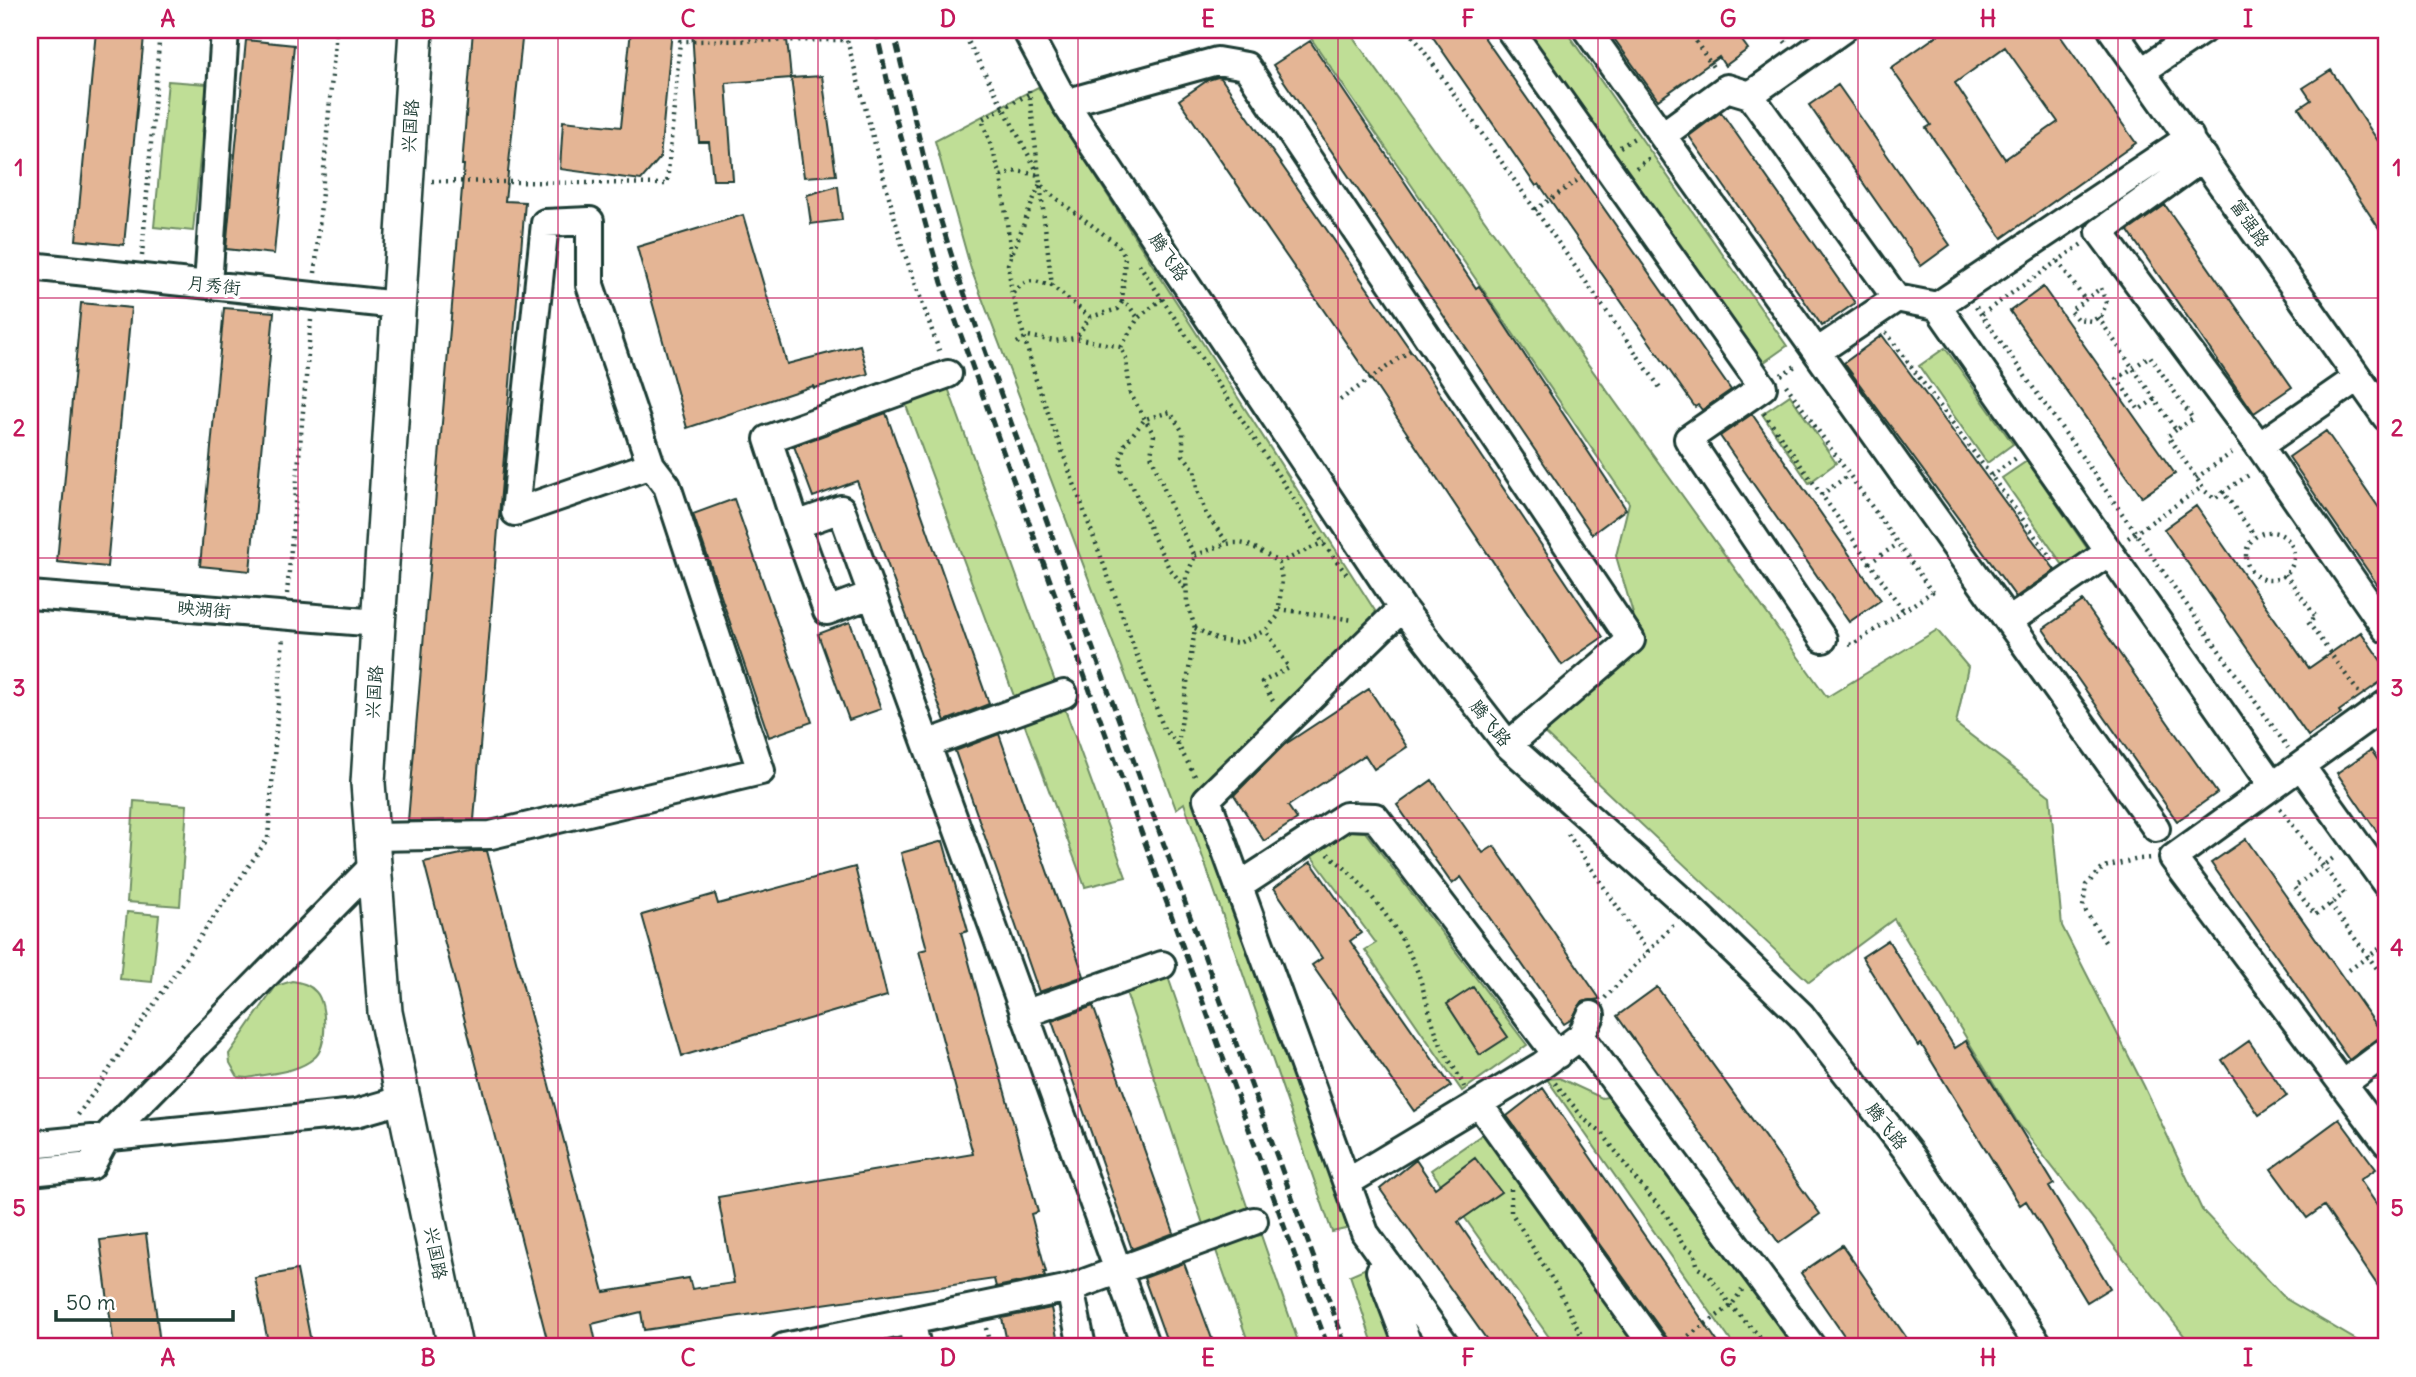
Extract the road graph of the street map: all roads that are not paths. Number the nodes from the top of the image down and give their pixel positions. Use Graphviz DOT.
graph roads {
  1 [pos="225,30"];
  2 [pos="416,30"];
  3 [pos="1026,30"];
  4 [pos="1510,30"];
  5 [pos="1587,30"];
  6 [pos="1842,30"];
  7 [pos="2112,30"];
  8 [pos="2203,30"];
  9 [pos="2142,71"];
  10 [pos="1739,91"];
  11 [pos="1065,103"];
  12 [pos="1662,135"];
  13 [pos="2197,148"];
  14 [pos="30,266"];
  15 [pos="208,285"];
  16 [pos="1897,298"];
  17 [pos="398,305"];
  18 [pos="1937,306"];
  19 [pos="1817,352"];
  20 [pos="948,374"];
  21 [pos="2357,378"];
  22 [pos="2386,417"];
  23 [pos="2259,446"];
  24 [pos="651,465"];
  25 [pos="796,525"];
  26 [pos="2109,552"];
  27 [pos="30,595"];
  28 [pos="872,595"];
  29 [pos="1394,616"];
  30 [pos="2009,621"];
  31 [pos="378,622"];
  32 [pos="2386,629"];
  33 [pos="1823,639"];
  34 [pos="1064,694"];
  35 [pos="2383,715"];
  36 [pos="927,744"];
  37 [pos="1508,745"];
  38 [pos="2301,766"];
  39 [pos="2273,786"];
  40 [pos="2157,828"];
  41 [pos="373,851"];
  42 [pos="2386,884"];
  43 [pos="1239,886"];
  44 [pos="1163,965"];
  45 [pos="1024,1014"];
  46 [pos="2386,1052"];
  47 [pos="1549,1061"];
  48 [pos="2343,1084"];
  49 [pos="405,1099"];
  50 [pos="1479,1104"];
  51 [pos="107,1136"];
  52 [pos="2386,1142"];
  53 [pos="30,1145"];
  54 [pos="30,1172"];
  55 [pos="1348,1182"];
  56 [pos="1255,1221"];
  57 [pos="1365,1233"];
  58 [pos="1118,1272"];
  59 [pos="1070,1288"];
  60 [pos="911,1321"];
  61 [pos="455,1347"];
  62 [pos="784,1347"];
  63 [pos="917,1347"];
  64 [pos="1082,1347"];
  65 [pos="1146,1347"];
  66 [pos="1409,1347"];
  67 [pos="1447,1347"];
  68 [pos="1654,1347"];
  69 [pos="1812,1347"];
  70 [pos="2040,1347"];
  1 -- 15 [label="street"];
  2 -- 17 [label="main road, 兴国路"];
  3 -- 11 [label="street, 腾飞路"];
  4 -- 33 [label="street"];
  5 -- 12 [label="street"];
  6 -- 10 [label="street"];
  7 -- 9 [label="street, 富强路"];
  8 -- 9 [label="street"];
  9 -- 13 [label="street, 富强路"];
  10 -- 12 [label="street"];
  10 -- 16 [label="street"];
  11 -- 29 [label="street, 腾飞路"];
  11 -- 37 [label="street"];
  12 -- 19 [label="street"];
  13 -- 18 [label="street"];
  13 -- 21 [label="street, 富强路"];
  13 -- 23 [label="street"];
  14 -- 15 [label="street, 月秀街"];
  15 -- 17 [label="street, 月秀街"];
  16 -- 18 [label="street"];
  16 -- 19 [label="street"];
  17 -- 31 [label="main road, 兴国路"];
  18 -- 26 [label="street"];
  19 -- 30 [label="street"];
  20 -- 25 [label="street"];
  21 -- 22 [label="street, 富强路"];
  21 -- 23 [label="street"];
  23 -- 32 [label="street"];
  24 -- 24 [label="street"];
  24 -- 41 [label="street"];
  25 -- 28 [label="street"];
  25 -- 28 [label="street"];
  26 -- 30 [label="street"];
  26 -- 39 [label="street"];
  27 -- 31 [label="street, 映湖街"];
  28 -- 36 [label="street"];
  29 -- 37 [label="street, 腾飞路"];
  29 -- 43 [label="street"];
  30 -- 40 [label="street"];
  31 -- 41 [label="main road, 兴国路"];
  34 -- 36 [label="street"];
  35 -- 38 [label="street"];
  36 -- 45 [label="street"];
  37 -- 70 [label="street, 腾飞路"];
  38 -- 39 [label="street"];
  38 -- 42 [label="street"];
  39 -- 48 [label="street"];
  41 -- 49 [label="main road, 兴国路"];
  41 -- 51 [label="street"];
  43 -- 47 [label="street"];
  43 -- 55 [label="street"];
  44 -- 45 [label="street"];
  45 -- 58 [label="street"];
  46 -- 48 [label="street"];
  47 -- 50 [label="street"];
  47 -- 69 [label="street"];
  48 -- 52 [label="street"];
  49 -- 51 [label="street"];
  49 -- 61 [label="main road, 兴国路"];
  50 -- 55 [label="street"];
  50 -- 68 [label="street"];
  51 -- 53 [label="street"];
  51 -- 54 [label="street"];
  55 -- 57 [label="street"];
  56 -- 58 [label="street"];
  57 -- 66 [label="street"];
  57 -- 67 [label="street"];
  58 -- 59 [label="street"];
  58 -- 65 [label="street"];
  59 -- 60 [label="street"];
  59 -- 64 [label="street"];
  60 -- 62 [label="street"];
  60 -- 63 [label="street"];
}
